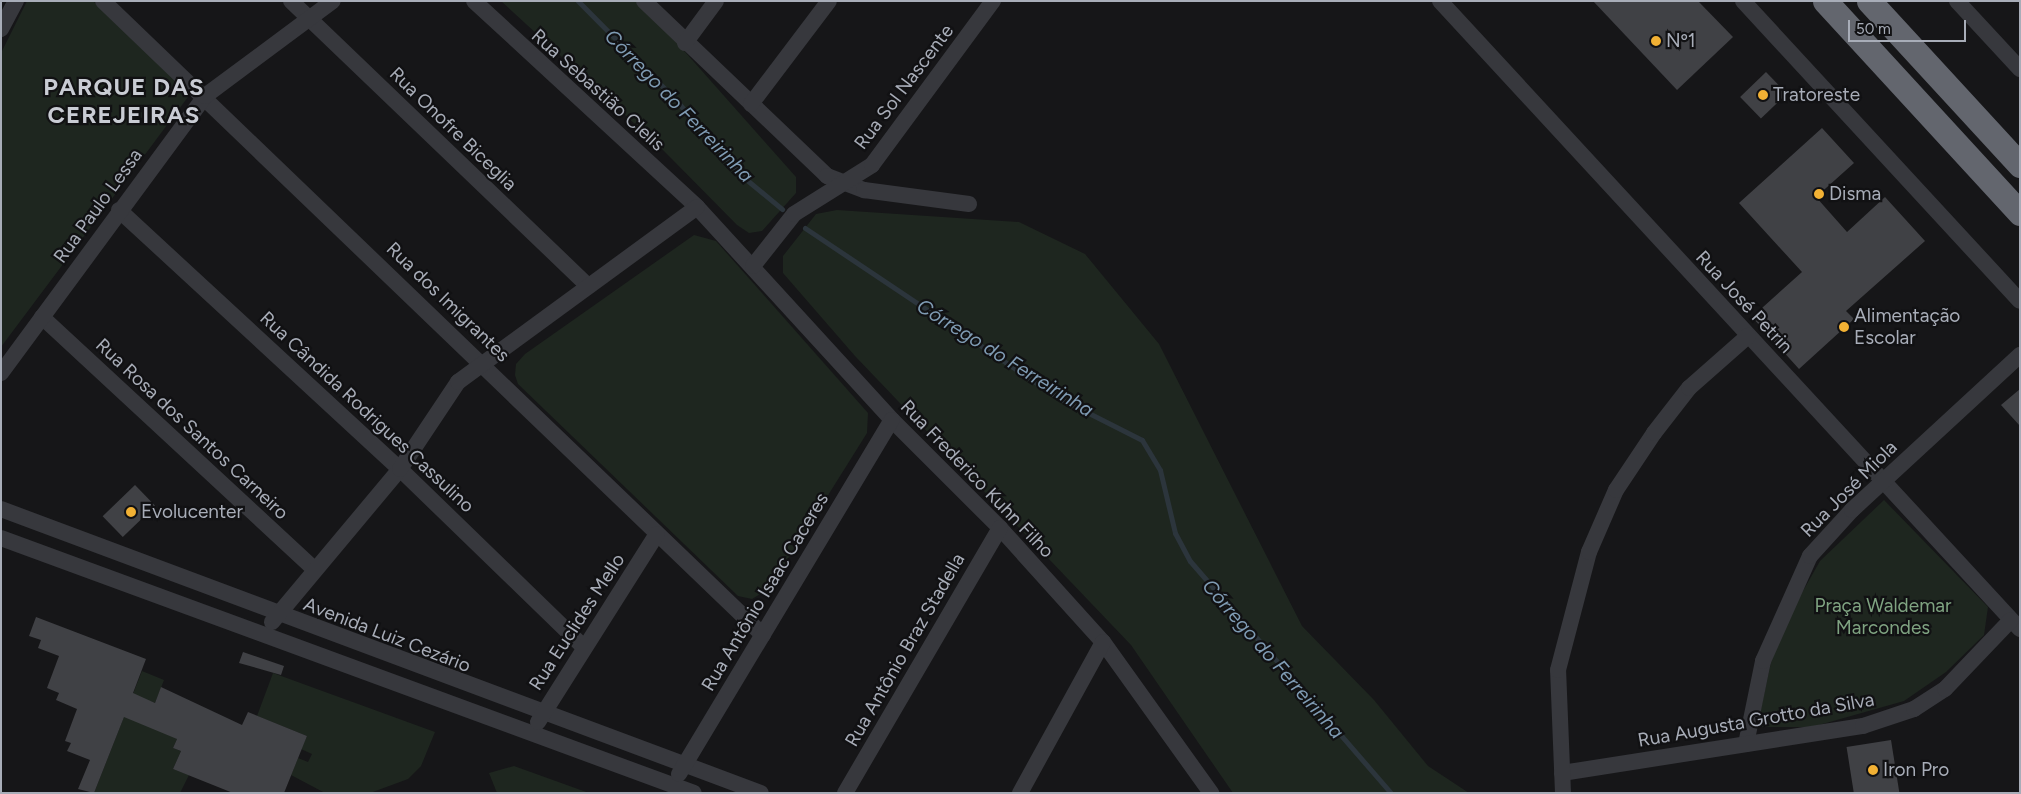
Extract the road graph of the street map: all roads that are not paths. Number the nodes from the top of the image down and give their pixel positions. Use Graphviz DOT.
graph roads {
  1 [pos="16,1"];
  2 [pos="103,1"];
  3 [pos="291,1"];
  4 [pos="333,1"];
  5 [pos="474,1"];
  6 [pos="644,1"];
  7 [pos="716,1"];
  8 [pos="829,1"];
  9 [pos="993,1"];
  10 [pos="1440,1"];
  11 [pos="1743,1"];
  12 [pos="1825,1"];
  13 [pos="1868,1"];
  14 [pos="1956,1"];
  15 [pos="309,19"];
  16 [pos="1,29"];
  17 [pos="684,43"];
  18 [pos="2020,69"];
  19 [pos="205,96"];
  20 [pos="751,104"];
  21 [pos="2020,166"];
  22 [pos="846,184"];
  23 [pos="969,204"];
  24 [pos="697,207"];
  25 [pos="119,210"];
  26 [pos="2020,213"];
  27 [pos="753,266"];
  28 [pos="588,286"];
  29 [pos="2020,301"];
  30 [pos="42,317"];
  31 [pos="1748,336"];
  32 [pos="2020,355"];
  33 [pos="482,363"];
  34 [pos="1,373"];
  35 [pos="892,420"];
  36 [pos="400,469"];
  37 [pos="1885,480"];
  38 [pos="1,509"];
  39 [pos="1000,528"];
  40 [pos="657,534"];
  41 [pos="1,538"];
  42 [pos="314,569"];
  43 [pos="276,614"];
  44 [pos="2015,625"];
  45 [pos="267,636"];
  46 [pos="763,636"];
  47 [pos="1103,642"];
  48 [pos="584,647"];
  49 [pos="541,714"];
  50 [pos="533,734"];
  51 [pos="1746,744"];
  52 [pos="684,766"];
  53 [pos="1562,773"];
  54 [pos="672,785"];
  55 [pos="1207,791"];
  56 [pos="694,793"];
  57 [pos="761,793"];
  58 [pos="845,793"];
  59 [pos="1020,793"];
  60 [pos="1563,793"];
  1 -- 16 [label="street"];
  2 -- 19 [label="street, Rua dos Imigrantes"];
  3 -- 15 [label="street, Rua Onofre Biceglia"];
  4 -- 15 [label="street, Rua Paulo Lessa"];
  5 -- 24 [label="street, Rua Sebastião Clelis"];
  6 -- 17 [label="street"];
  7 -- 17 [label="street"];
  8 -- 20 [label="street"];
  9 -- 22 [label="street, Rua Sol Nascente"];
  10 -- 31 [label="street, Rua José Petrin"];
  11 -- 29 [label="street"];
  12 -- 26 [label="highway"];
  13 -- 21 [label="highway"];
  14 -- 18 [label="street"];
  15 -- 19 [label="street, Rua Paulo Lessa"];
  15 -- 28 [label="street, Rua Onofre Biceglia"];
  17 -- 20 [label="street"];
  19 -- 25 [label="street, Rua Paulo Lessa"];
  19 -- 33 [label="street, Rua dos Imigrantes"];
  20 -- 22 [label="street"];
  22 -- 23 [label="street"];
  22 -- 27 [label="street, Rua Sol Nascente"];
  24 -- 27 [label="street, Rua Frederico Kuhn Filho"];
  24 -- 28 [label="street"];
  25 -- 30 [label="street, Rua Paulo Lessa"];
  25 -- 36 [label="street, Rua Cândida Rodrigues Cassulino"];
  27 -- 35 [label="street, Rua Frederico Kuhn Filho"];
  28 -- 33 [label="street"];
  30 -- 34 [label="street, Rua Paulo Lessa"];
  30 -- 42 [label="street, Rua Rosa dos Santos Carneiro"];
  31 -- 37 [label="street, Rua José Petrin"];
  31 -- 53 [label="street"];
  32 -- 37 [label="street, Rua José Miola"];
  33 -- 36 [label="street"];
  33 -- 40 [label="street, Rua dos Imigrantes"];
  35 -- 39 [label="street, Rua Frederico Kuhn Filho"];
  35 -- 46 [label="street, Rua Antônio Isaac Caceres"];
  36 -- 42 [label="street"];
  36 -- 48 [label="street, Rua Cândida Rodrigues Cassulino"];
  37 -- 44 [label="street, Rua José Petrin"];
  37 -- 51 [label="street, Rua José Miola"];
  38 -- 43 [label="street, Avenida Luiz Cezário"];
  39 -- 47 [label="street, Rua Frederico Kuhn Filho"];
  39 -- 58 [label="street, Rua Antônio Braz Stadella"];
  40 -- 46 [label="street, Rua dos Imigrantes"];
  40 -- 48 [label="street, Rua Euclides Mello"];
  41 -- 45 [label="street"];
  42 -- 43 [label="street"];
  43 -- 45 [label="street"];
  43 -- 49 [label="street, Avenida Luiz Cezário"];
  44 -- 51 [label="street, Rua Augusta Grotto da Silva"];
  45 -- 50 [label="street"];
  46 -- 52 [label="street, Rua Antônio Isaac Caceres"];
  47 -- 55 [label="street, Rua Frederico Kuhn Filho"];
  47 -- 59 [label="street"];
  48 -- 49 [label="street, Rua Euclides Mello"];
  49 -- 50 [label="street, Rua Euclides Mello"];
  49 -- 52 [label="street, Avenida Luiz Cezário"];
  50 -- 54 [label="street"];
  51 -- 53 [label="street, Rua Augusta Grotto da Silva"];
  52 -- 54 [label="street, Rua Antônio Isaac Caceres"];
  52 -- 57 [label="street, Avenida Luiz Cezário"];
  53 -- 60 [label="street"];
  54 -- 56 [label="street"];
}
